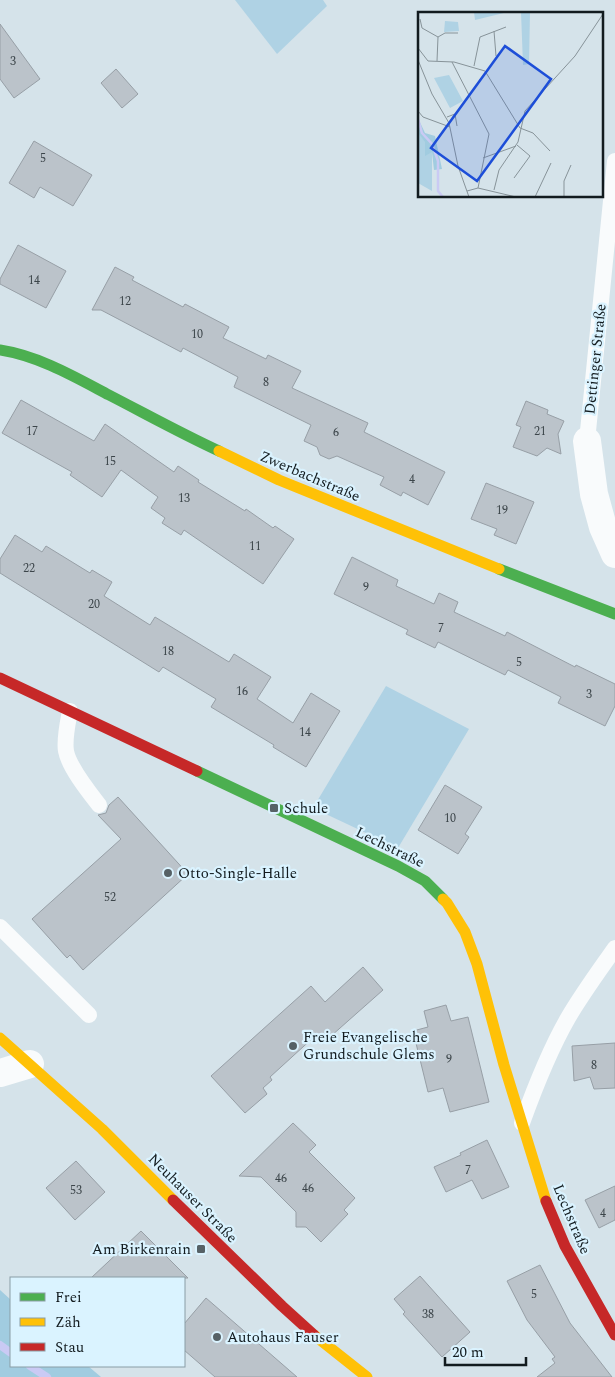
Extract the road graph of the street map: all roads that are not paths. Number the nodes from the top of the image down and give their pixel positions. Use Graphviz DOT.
graph roads {
  1 [pos="615,161"];
  2 [pos="0,350"];
  3 [pos="587,441"];
  4 [pos="615,554"];
  5 [pos="615,614"];
  6 [pos="0,678"];
  7 [pos="70,711"];
  8 [pos="99,805"];
  9 [pos="0,927"];
  10 [pos="615,948"];
  11 [pos="88,1015"];
  12 [pos="0,1038"];
  13 [pos="30,1064"];
  14 [pos="0,1074"];
  15 [pos="522,1123"];
  16 [pos="615,1335"];
  17 [pos="367,1377"];
  1 -- 3 [label="lane, Dettinger Straße"];
  2 -- 5 [label="street, Zwerbachstraße"];
  3 -- 4 [label="street, Dettinger Straße"];
  6 -- 7 [label="street, Lechstraße"];
  7 -- 8 [label="lane"];
  7 -- 15 [label="street, Lechstraße"];
  9 -- 11 [label="lane"];
  10 -- 15 [label="lane"];
  12 -- 13 [label="street, Neuhauser Straße"];
  13 -- 14 [label="street"];
  13 -- 17 [label="street, Neuhauser Straße"];
  15 -- 16 [label="street, Lechstraße"];
}
